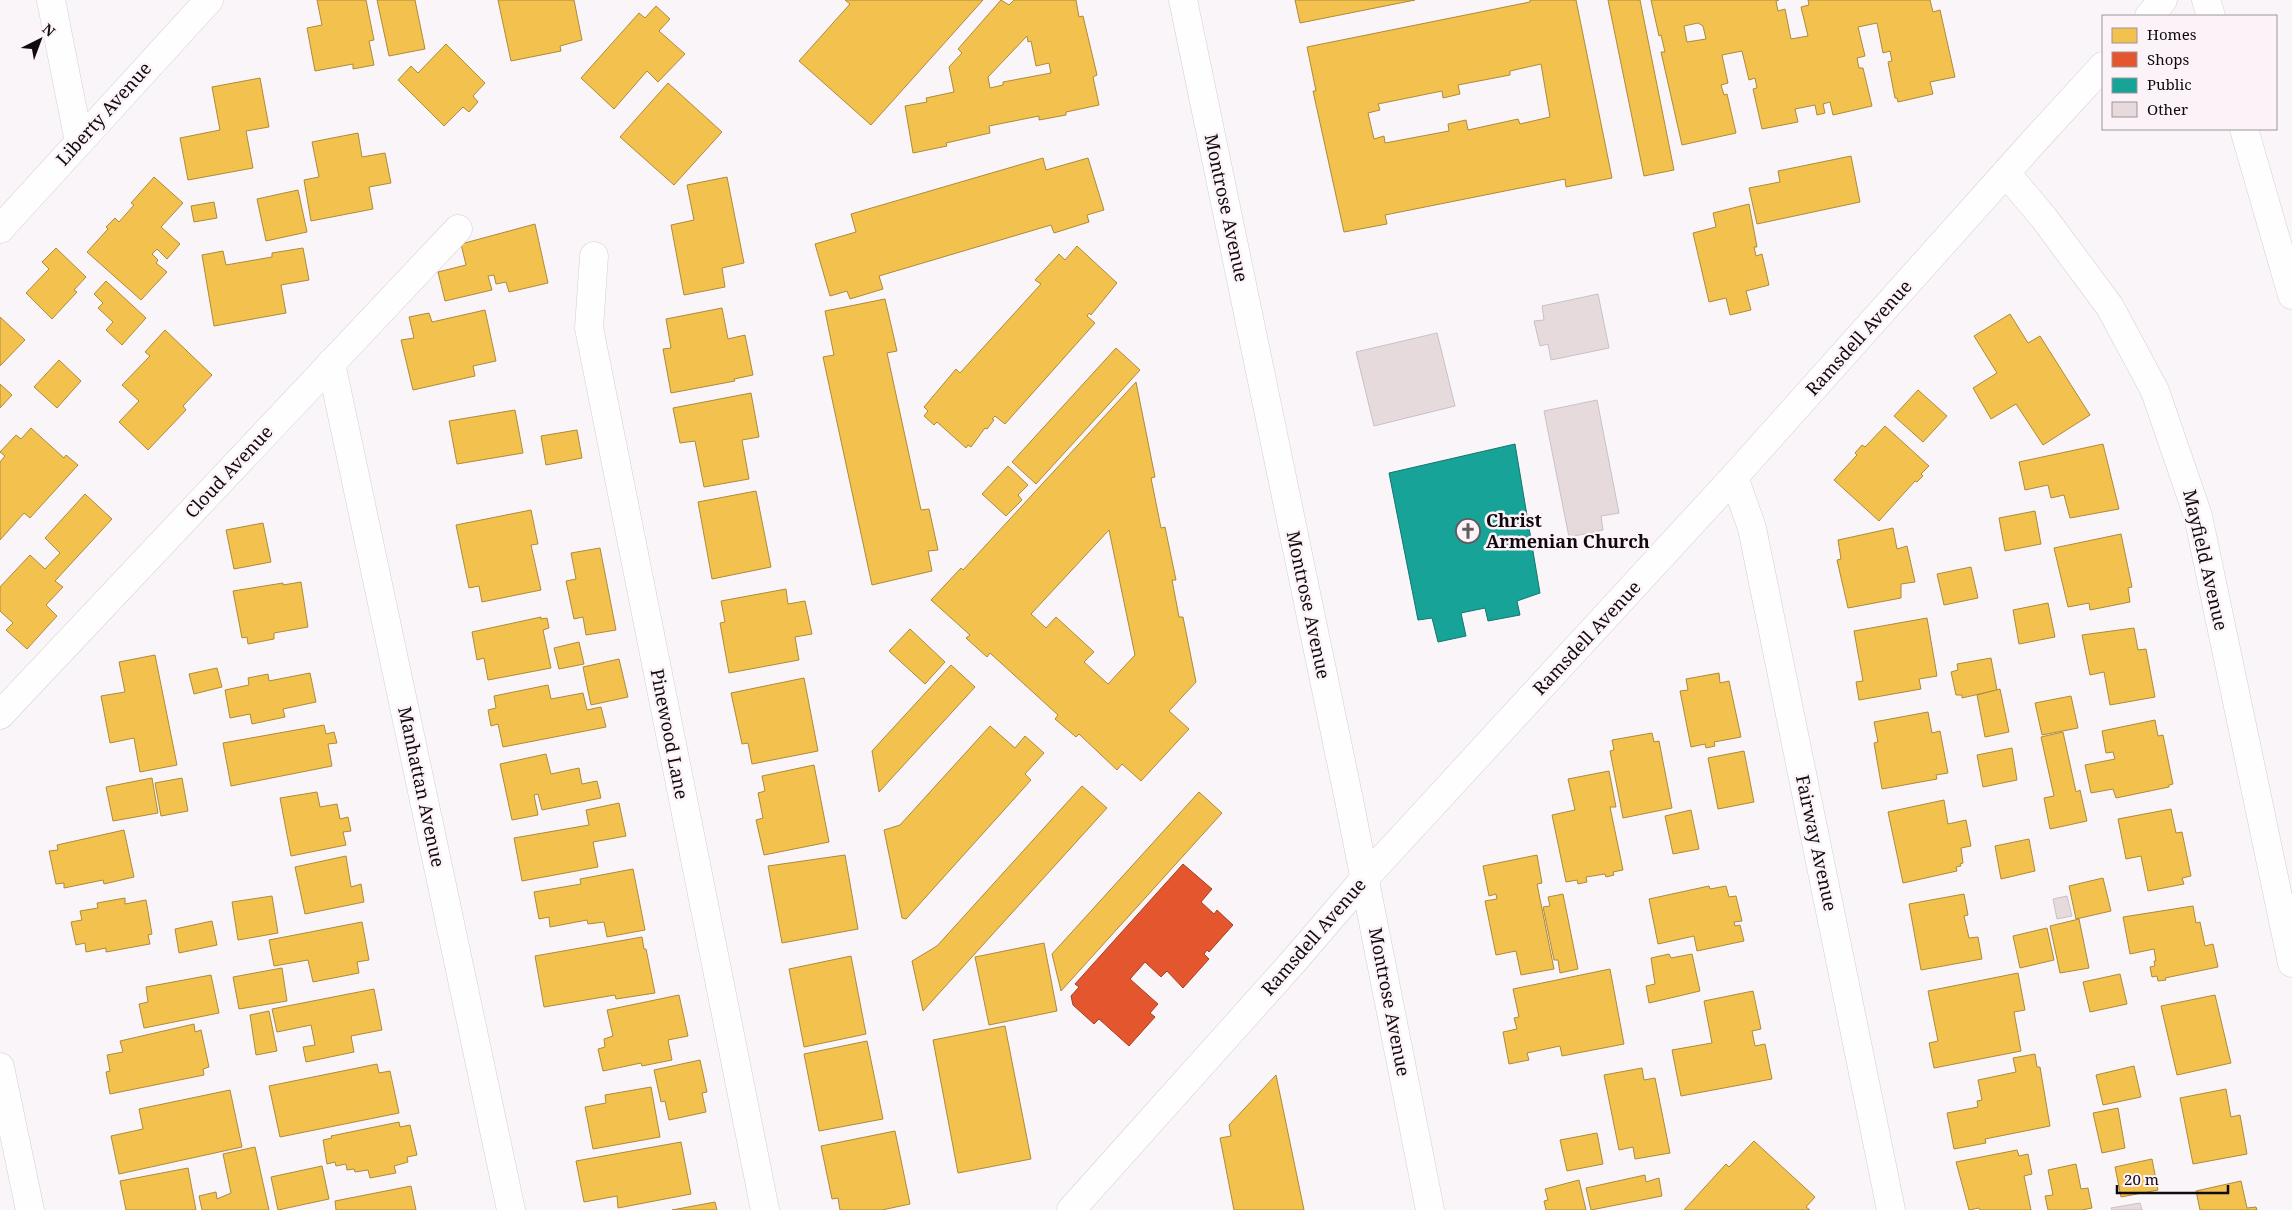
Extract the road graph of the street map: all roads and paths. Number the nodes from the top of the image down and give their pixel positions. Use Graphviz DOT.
graph roads {
  1 [pos="52,0"];
  2 [pos="209,0"];
  3 [pos="1183,0"];
  4 [pos="2163,0"];
  5 [pos="2206,0"];
  6 [pos="2150,15"];
  7 [pos="2211,15"];
  8 [pos="2100,70"];
  9 [pos="2244,130"];
  10 [pos="79,142"];
  11 [pos="2006,173"];
  12 [pos="0,229"];
  13 [pos="458,229"];
  14 [pos="594,256"];
  15 [pos="2292,295"];
  16 [pos="331,363"];
  17 [pos="1734,477"];
  18 [pos="0,715"];
  19 [pos="1365,878"];
  20 [pos="2292,963"];
  21 [pos="0,1067"];
  22 [pos="30,1210"];
  23 [pos="511,1210"];
  24 [pos="766,1210"];
  25 [pos="1071,1210"];
  26 [pos="1430,1210"];
  27 [pos="1891,1210"];
  1 -- 10 [label="main road"];
  2 -- 10 [label="main road, Liberty Avenue"];
  3 -- 19 [label="main road, Montrose Avenue"];
  4 -- 6 [label="main road"];
  5 -- 7 [label="main road"];
  8 -- 11 [label="main road, Ramsdell Avenue"];
  9 -- 15 [label="main road"];
  10 -- 12 [label="main road, Liberty Avenue"];
  11 -- 17 [label="main road, Ramsdell Avenue"];
  11 -- 20 [label="main road, Mayfield Avenue"];
  13 -- 16 [label="main road, Cloud Avenue"];
  14 -- 24 [label="main road, Pinewood Lane"];
  16 -- 18 [label="main road, Cloud Avenue"];
  16 -- 23 [label="main road, Manhattan Avenue"];
  17 -- 19 [label="main road, Ramsdell Avenue"];
  17 -- 27 [label="main road, Fairway Avenue"];
  19 -- 25 [label="main road, Ramsdell Avenue"];
  19 -- 26 [label="main road, Montrose Avenue"];
  21 -- 22 [label="main road"];
}
